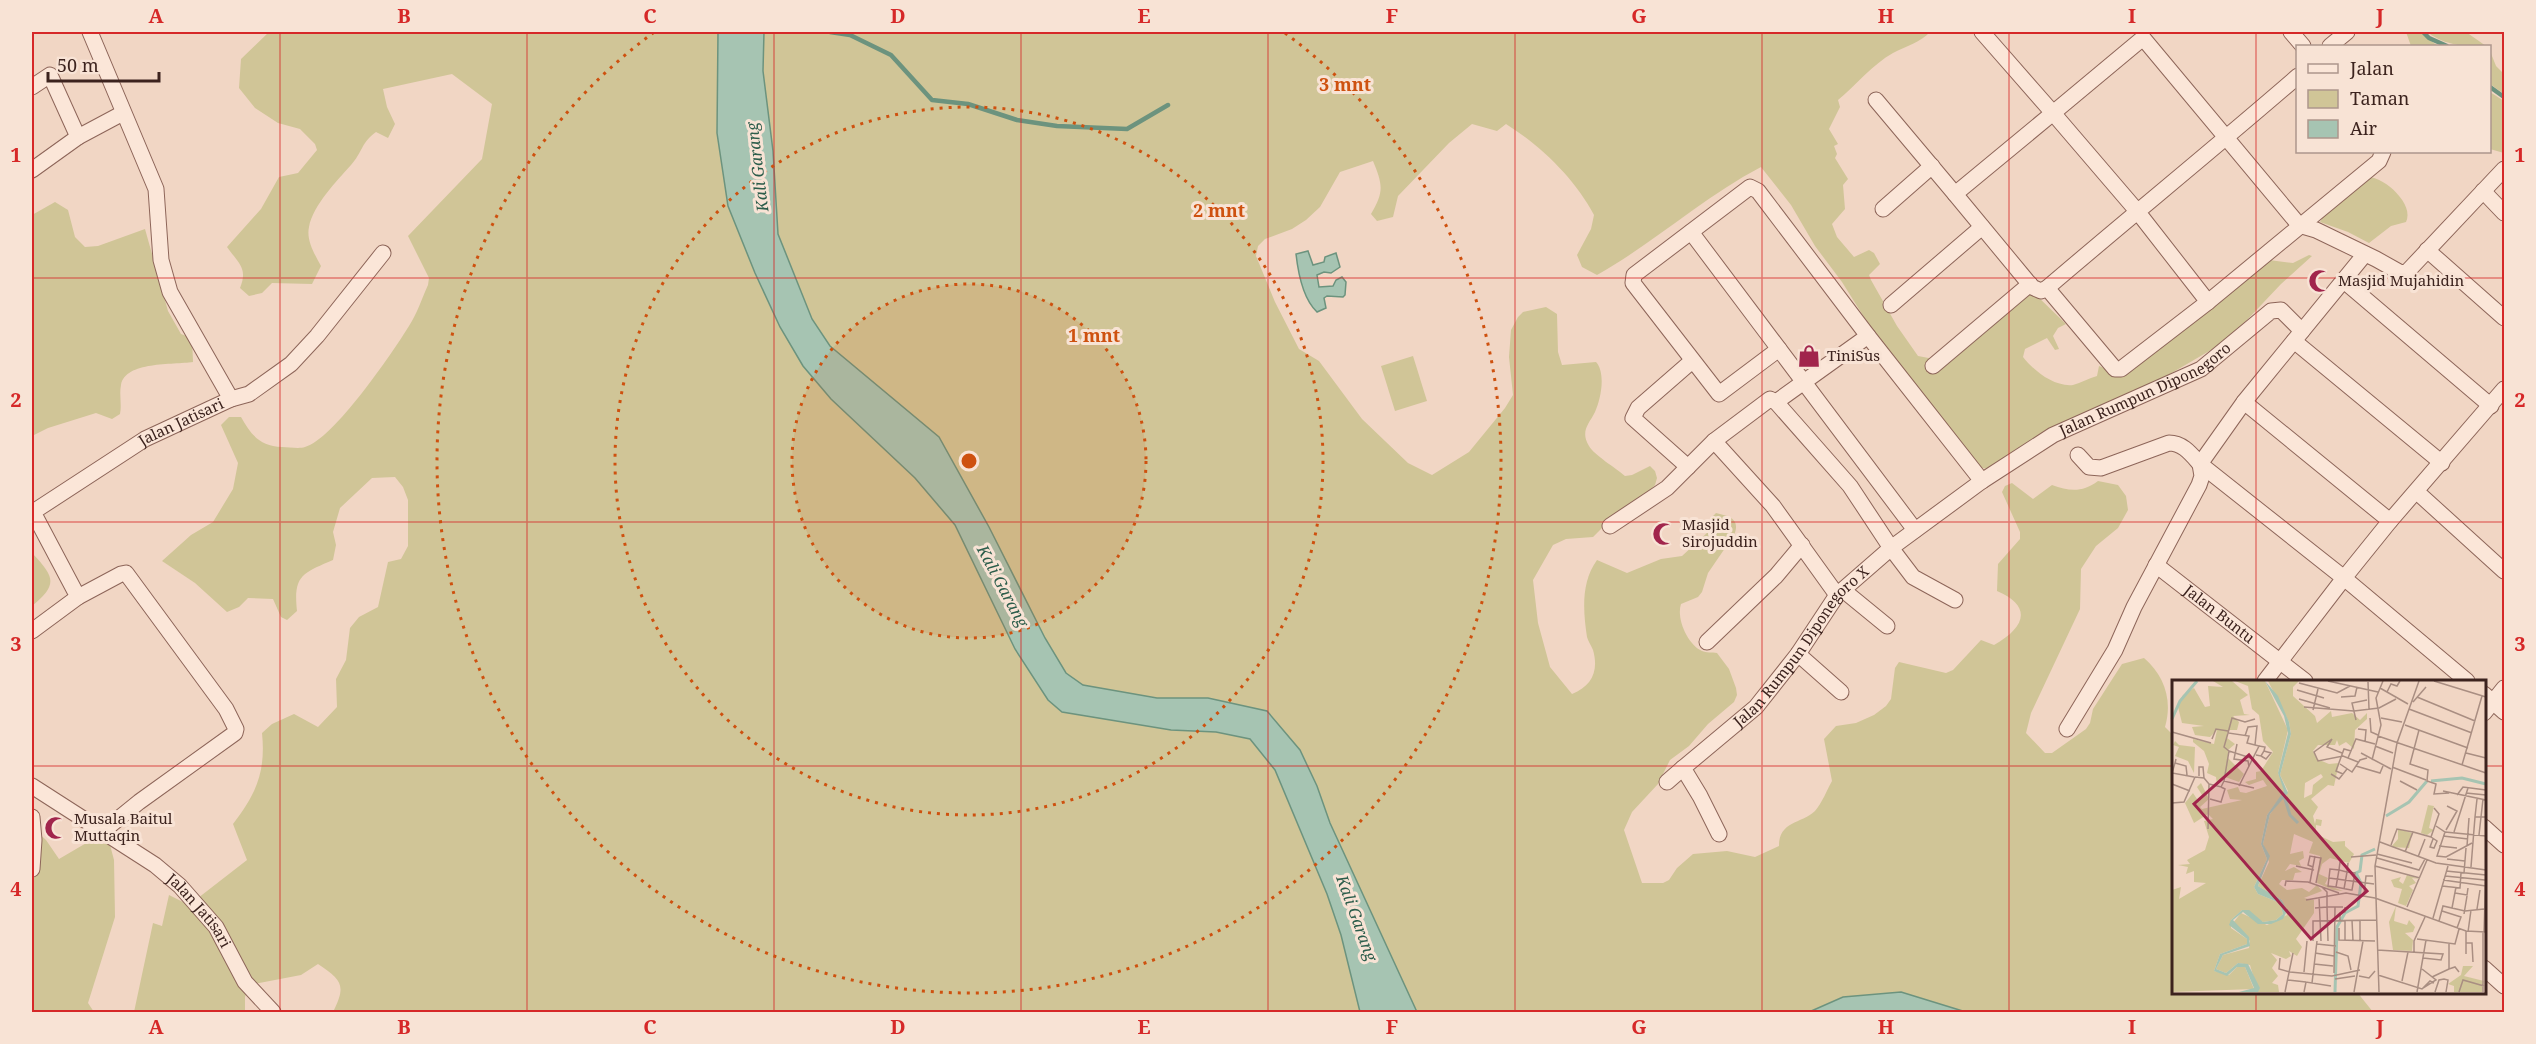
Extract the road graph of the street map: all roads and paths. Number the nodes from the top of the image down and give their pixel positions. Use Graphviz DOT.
graph roads {
  1 [pos="90,32"];
  2 [pos="1982,32"];
  3 [pos="2291,32"];
  4 [pos="2347,32"];
  5 [pos="2144,34"];
  6 [pos="2302,45"];
  7 [pos="2331,45"];
  8 [pos="2296,78"];
  9 [pos="32,87"];
  10 [pos="1876,100"];
  11 [pos="123,113"];
  12 [pos="2053,113"];
  13 [pos="78,137"];
  14 [pos="2225,139"];
  15 [pos="2383,153"];
  16 [pos="1932,166"];
  17 [pos="2505,169"];
  18 [pos="32,170"];
  19 [pos="2483,191"];
  20 [pos="1955,194"];
  21 [pos="1882,209"];
  22 [pos="2137,211"];
  23 [pos="2505,213"];
  24 [pos="2299,225"];
  25 [pos="1982,227"];
  26 [pos="1691,232"];
  27 [pos="2427,250"];
  28 [pos="383,253"];
  29 [pos="2365,254"];
  30 [pos="2344,281"];
  31 [pos="2030,284"];
  32 [pos="2047,288"];
  33 [pos="2208,302"];
  34 [pos="1891,305"];
  35 [pos="2505,318"];
  36 [pos="1868,336"];
  37 [pos="2298,336"];
  38 [pos="1779,349"];
  39 [pos="1692,361"];
  40 [pos="1933,366"];
  41 [pos="1804,382"];
  42 [pos="2505,389"];
  43 [pos="231,399"];
  44 [pos="1776,402"];
  45 [pos="2244,402"];
  46 [pos="2491,406"];
  47 [pos="1714,441"];
  48 [pos="2078,455"];
  49 [pos="2442,462"];
  50 [pos="2200,464"];
  51 [pos="1688,467"];
  52 [pos="1982,481"];
  53 [pos="2416,492"];
  54 [pos="32,512"];
  55 [pos="2390,521"];
  56 [pos="1610,526"];
  57 [pos="1915,530"];
  58 [pos="1802,545"];
  59 [pos="1891,548"];
  60 [pos="2156,565"];
  61 [pos="2505,571"];
  62 [pos="2344,578"];
  63 [pos="1840,593"];
  64 [pos="78,597"];
  65 [pos="1955,600"];
  66 [pos="1887,626"];
  67 [pos="32,631"];
  68 [pos="1707,642"];
  69 [pos="1798,654"];
  70 [pos="2281,662"];
  71 [pos="2505,676"];
  72 [pos="2266,680"];
  73 [pos="2304,680"];
  74 [pos="2467,680"];
  75 [pos="2505,688"];
  76 [pos="1840,692"];
  77 [pos="2489,703"];
  78 [pos="2067,729"];
  79 [pos="1683,768"];
  80 [pos="1667,782"];
  81 [pos="32,786"];
  82 [pos="32,817"];
  83 [pos="2485,828"];
  84 [pos="102,832"];
  85 [pos="1719,834"];
  86 [pos="2505,845"];
  87 [pos="32,869"];
  88 [pos="2485,969"];
  89 [pos="2505,986"];
  90 [pos="273,1012"];
  1 -- 11 [label="street"];
  2 -- 12 [label="street"];
  3 -- 6 [label="street"];
  4 -- 7 [label="street"];
  5 -- 12 [label="street"];
  5 -- 14 [label="street"];
  8 -- 14 [label="street"];
  9 -- 13 [label="street"];
  10 -- 16 [label="street"];
  11 -- 13 [label="street"];
  11 -- 43 [label="street"];
  12 -- 20 [label="street"];
  12 -- 22 [label="street"];
  13 -- 18 [label="street"];
  14 -- 22 [label="street"];
  14 -- 24 [label="street"];
  15 -- 24 [label="street"];
  16 -- 20 [label="street"];
  16 -- 21 [label="street"];
  17 -- 19 [label="street"];
  19 -- 23 [label="street"];
  19 -- 27 [label="street"];
  20 -- 25 [label="street"];
  22 -- 32 [label="street"];
  22 -- 33 [label="street"];
  24 -- 29 [label="street"];
  24 -- 33 [label="street"];
  25 -- 31 [label="street"];
  25 -- 34 [label="street"];
  26 -- 36 [label="street"];
  26 -- 38 [label="street"];
  26 -- 39 [label="street"];
  27 -- 29 [label="street"];
  27 -- 35 [label="street"];
  28 -- 43 [label="street, Jalan Jatisari"];
  29 -- 30 [label="street"];
  30 -- 37 [label="street"];
  30 -- 46 [label="street"];
  31 -- 32 [label="street"];
  31 -- 40 [label="street"];
  32 -- 33 [label="street"];
  36 -- 41 [label="street"];
  36 -- 52 [label="street"];
  37 -- 45 [label="street"];
  37 -- 49 [label="street"];
  37 -- 52 [label="street, Jalan Rumpun Diponegoro"];
  38 -- 39 [label="street"];
  38 -- 41 [label="street"];
  39 -- 51 [label="street"];
  41 -- 44 [label="street"];
  41 -- 57 [label="street"];
  42 -- 46 [label="street"];
  43 -- 54 [label="street, Jalan Jatisari"];
  44 -- 47 [label="street"];
  44 -- 59 [label="street"];
  45 -- 50 [label="street"];
  45 -- 55 [label="street"];
  46 -- 49 [label="street"];
  47 -- 51 [label="street"];
  47 -- 58 [label="street"];
  48 -- 50 [label="street, Jalan Rumpun Diponegoro"];
  49 -- 53 [label="street"];
  50 -- 60 [label="street"];
  50 -- 62 [label="street"];
  51 -- 56 [label="street"];
  52 -- 57 [label="street, Jalan Rumpun Diponegoro X"];
  53 -- 55 [label="street"];
  53 -- 61 [label="street"];
  54 -- 64 [label="street, Jalan Jatisari"];
  55 -- 62 [label="street"];
  57 -- 59 [label="street, Jalan Rumpun Diponegoro X"];
  58 -- 63 [label="street"];
  58 -- 68 [label="street"];
  59 -- 63 [label="street, Jalan Rumpun Diponegoro X"];
  59 -- 65 [label="street"];
  60 -- 70 [label="street, Jalan Buntu"];
  60 -- 78 [label="street"];
  62 -- 70 [label="street"];
  62 -- 74 [label="street"];
  63 -- 66 [label="street"];
  63 -- 69 [label="street, Jalan Rumpun Diponegoro X"];
  64 -- 67 [label="street"];
  64 -- 84 [label="street"];
  69 -- 76 [label="street"];
  69 -- 79 [label="street, Jalan Rumpun Diponegoro X"];
  70 -- 72 [label="street"];
  70 -- 73 [label="street, Jalan Buntu"];
  71 -- 77 [label="street"];
  75 -- 77 [label="street"];
  79 -- 80 [label="street, Jalan Rumpun Diponegoro X"];
  79 -- 85 [label="street"];
  81 -- 84 [label="street, Jalan Jatisari"];
  82 -- 87 [label="street"];
  83 -- 86 [label="street"];
  84 -- 90 [label="street, Jalan Jatisari"];
  88 -- 89 [label="street"];
}
